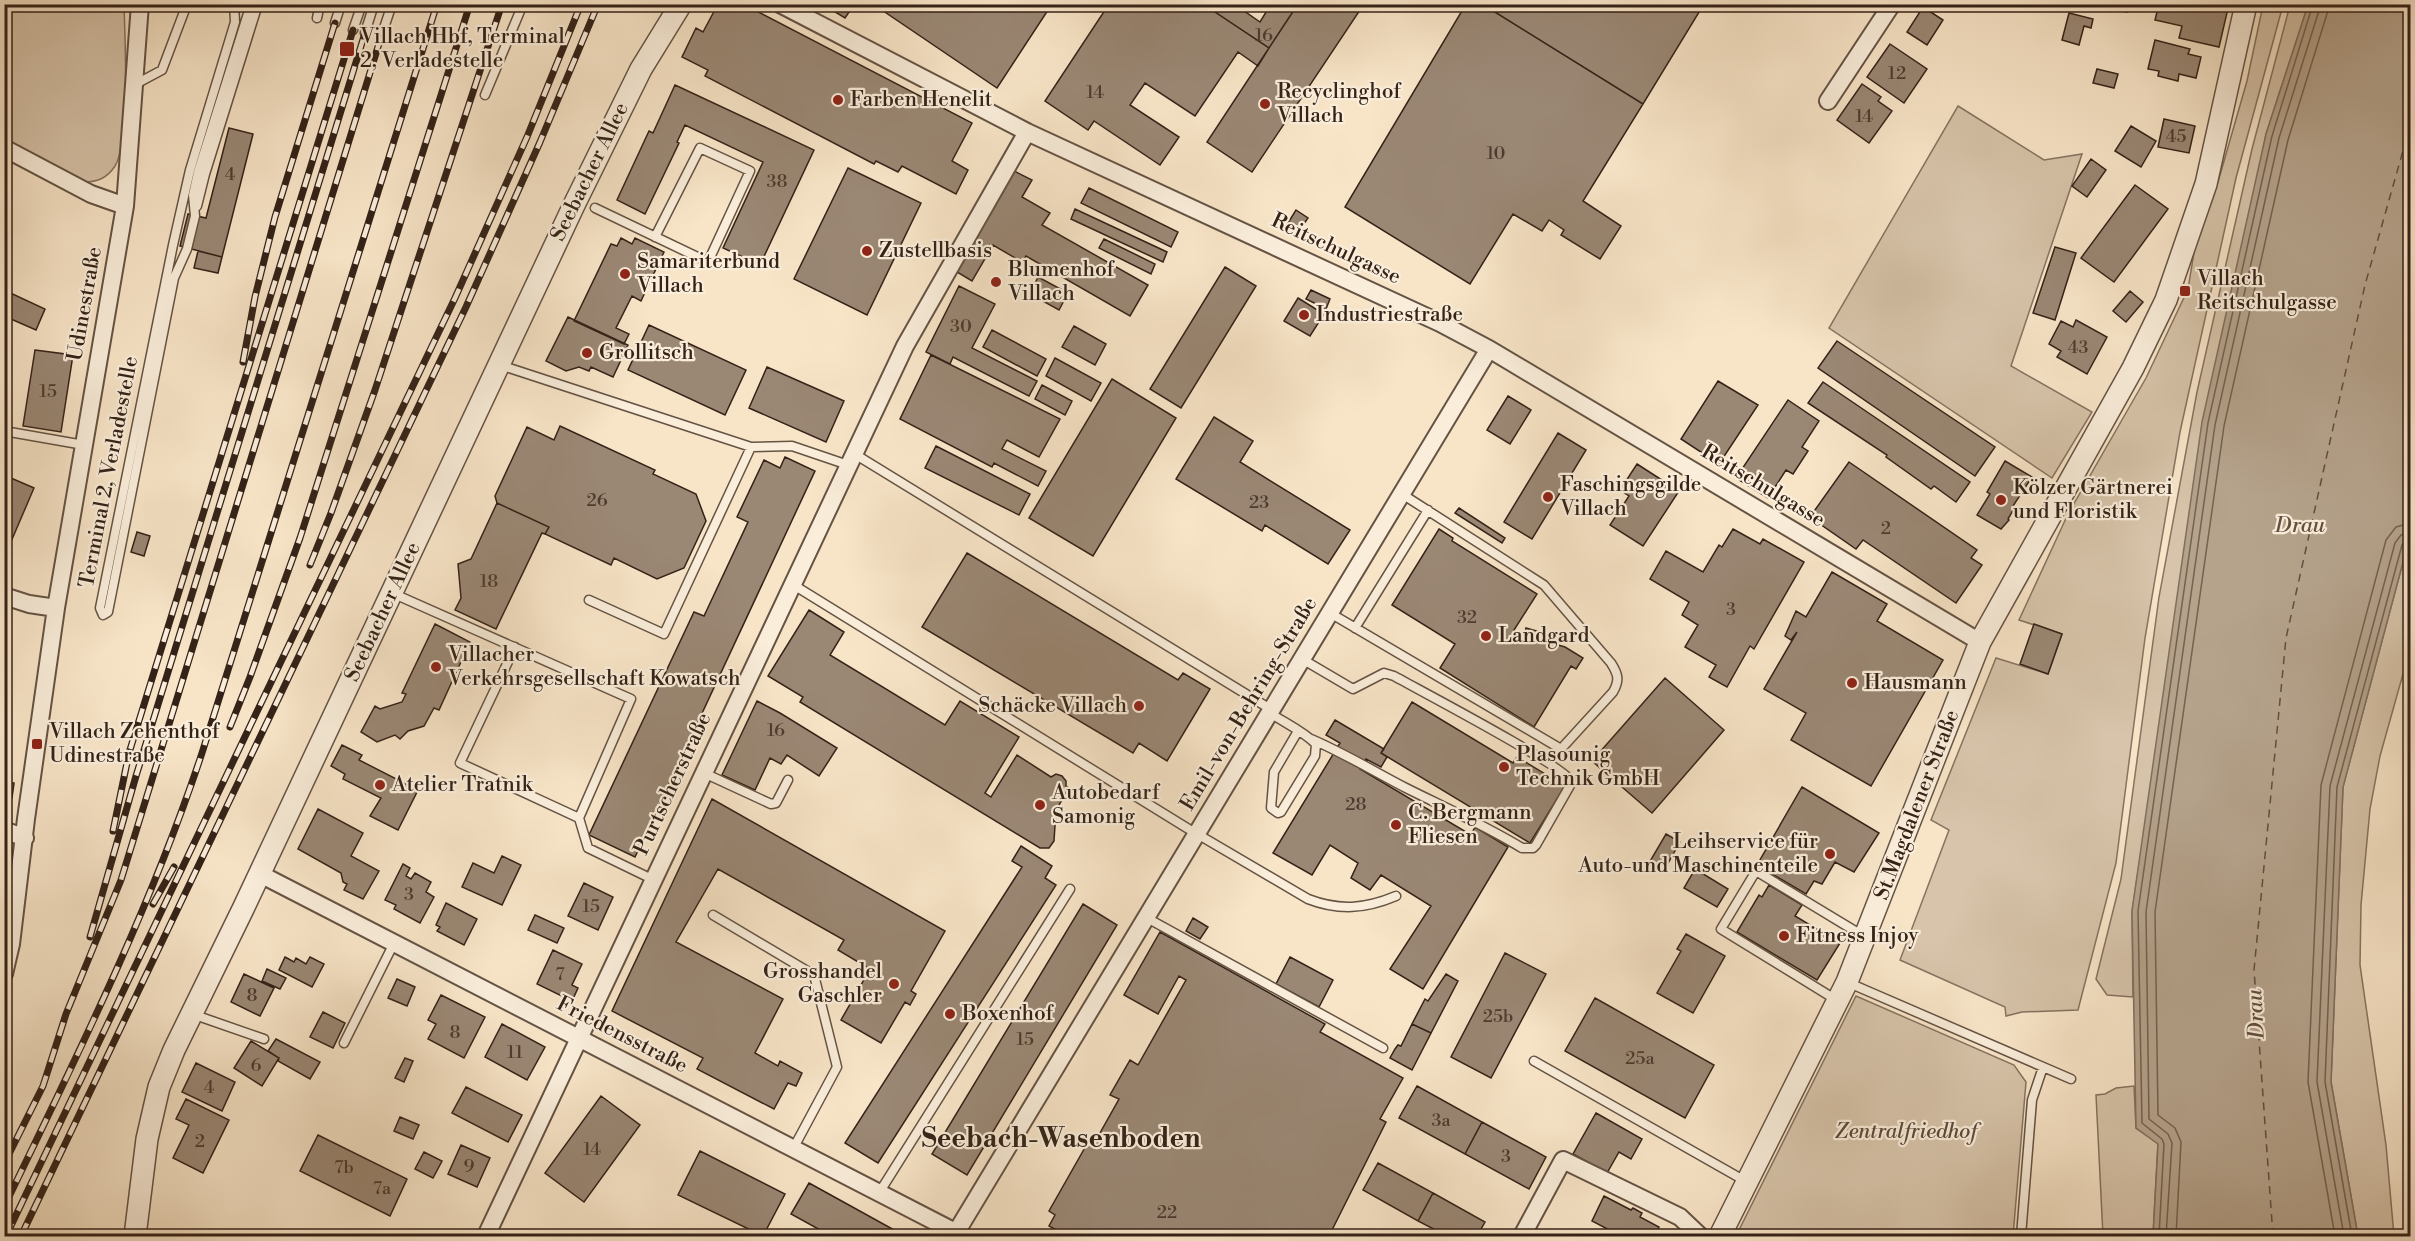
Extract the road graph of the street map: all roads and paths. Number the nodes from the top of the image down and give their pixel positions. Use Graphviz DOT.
graph roads {
  1 [pos="140,4"];
  2 [pos="187,4"];
  3 [pos="234,4"];
  4 [pos="250,4"];
  5 [pos="258,4"];
  6 [pos="320,4"];
  7 [pos="341,4"];
  8 [pos="362,4"];
  9 [pos="374,4"];
  10 [pos="392,4"];
  11 [pos="523,4"];
  12 [pos="681,4"];
  13 [pos="780,4"];
  14 [pos="1892,4"];
  15 [pos="2246,4"];
  16 [pos="317,18"];
  17 [pos="335,24"];
  18 [pos="353,30"];
  19 [pos="364,33"];
  20 [pos="381,37"];
  21 [pos="134,86"];
  22 [pos="484,95"];
  23 [pos="1828,101"];
  24 [pos="1027,132"];
  25 [pos="4,147"];
  26 [pos="125,206"];
  27 [pos="595,208"];
  28 [pos="195,216"];
  29 [pos="655,237"];
  30 [pos="1489,349"];
  31 [pos="500,365"];
  32 [pos="4,431"];
  33 [pos="84,445"];
  34 [pos="751,447"];
  35 [pos="850,459"];
  36 [pos="1402,494"];
  37 [pos="1428,510"];
  38 [pos="792,584"];
  39 [pos="391,593"];
  40 [pos="4,596"];
  41 [pos="590,600"];
  42 [pos="56,608"];
  43 [pos="1330,613"];
  44 [pos="1355,628"];
  45 [pos="1980,642"];
  46 [pos="515,647"];
  47 [pos="1302,659"];
  48 [pos="1271,712"];
  49 [pos="1298,731"];
  50 [pos="1311,739"];
  51 [pos="704,773"];
  52 [pos="788,780"];
  53 [pos="579,818"];
  54 [pos="4,830"];
  55 [pos="1197,834"];
  56 [pos="25,838"];
  57 [pos="260,874"];
  58 [pos="654,880"];
  59 [pos="1070,889"];
  60 [pos="1396,896"];
  61 [pos="713,915"];
  62 [pos="1146,918"];
  63 [pos="1865,937"];
  64 [pos="394,943"];
  65 [pos="4,974"];
  66 [pos="1847,982"];
  67 [pos="1838,1001"];
  68 [pos="192,1014"];
  69 [pos="264,1039"];
  70 [pos="580,1039"];
  71 [pos="344,1043"];
  72 [pos="1383,1048"];
  73 [pos="1534,1061"];
  74 [pos="2043,1067"];
  75 [pos="2071,1079"];
  76 [pos="794,1149"];
  77 [pos="1748,1182"];
  78 [pos="879,1193"];
  79 [pos="958,1235"];
  80 [pos="135,1236"];
  81 [pos="486,1236"];
  82 [pos="1522,1236"];
  83 [pos="1700,1236"];
  84 [pos="1720,1236"];
  85 [pos="2021,1236"];
  1 -- 21 [label="street, Udinestraße"];
  2 -- 21 [label="lane"];
  3 -- 28 [label="lane, Terminal 2, Verladestelle"];
  4 -- 28 [label="lane, Terminal 2, Verladestelle"];
  5 -- 28 [label="lane, Terminal 2, Verladestelle"];
  6 -- 16 [label="lane"];
  7 -- 17 [label="lane"];
  8 -- 18 [label="lane"];
  9 -- 19 [label="lane"];
  10 -- 20 [label="lane"];
  11 -- 22 [label="lane"];
  12 -- 31 [label="street, Seebacher Allee"];
  13 -- 24 [label="street, Reitschulgasse"];
  14 -- 23 [label="street"];
  15 -- 45 [label="street, St.Magdalener Straße"];
  21 -- 26 [label="street, Udinestraße"];
  24 -- 30 [label="street, Reitschulgasse"];
  24 -- 35 [label="street, Purtscherstraße"];
  25 -- 26 [label="street"];
  26 -- 33 [label="street, Udinestraße"];
  27 -- 29 [label="lane"];
  29 -- 29 [label="lane"];
  30 -- 36 [label="street, Emil-von-Behring-Straße"];
  30 -- 45 [label="street, Reitschulgasse"];
  31 -- 34 [label="lane"];
  31 -- 39 [label="street, Seebacher Allee"];
  32 -- 33 [label="lane"];
  33 -- 42 [label="street, Udinestraße"];
  34 -- 35 [label="lane"];
  34 -- 41 [label="lane"];
  35 -- 38 [label="street, Purtscherstraße"];
  35 -- 48 [label="lane"];
  36 -- 37 [label="lane"];
  36 -- 43 [label="street, Emil-von-Behring-Straße"];
  37 -- 44 [label="lane"];
  37 -- 44 [label="lane"];
  38 -- 51 [label="street, Purtscherstraße"];
  38 -- 55 [label="lane"];
  39 -- 46 [label="lane"];
  39 -- 57 [label="street, Seebacher Allee"];
  40 -- 42 [label="street"];
  42 -- 56 [label="street, Udinestraße"];
  43 -- 44 [label="lane"];
  43 -- 47 [label="street, Emil-von-Behring-Straße"];
  45 -- 63 [label="street, St.Magdalener Straße"];
  46 -- 53 [label="lane"];
  46 -- 53 [label="lane"];
  47 -- 48 [label="street, Emil-von-Behring-Straße"];
  47 -- 50 [label="lane"];
  48 -- 49 [label="lane"];
  48 -- 55 [label="street, Emil-von-Behring-Straße"];
  49 -- 50 [label="lane"];
  49 -- 50 [label="lane"];
  51 -- 52 [label="lane"];
  51 -- 58 [label="street, Purtscherstraße"];
  53 -- 58 [label="lane"];
  54 -- 56 [label="street"];
  55 -- 60 [label="lane"];
  55 -- 62 [label="street, Emil-von-Behring-Straße"];
  56 -- 65 [label="street, Udinestraße"];
  57 -- 64 [label="street, Friedensstraße"];
  57 -- 68 [label="street, Seebacher Allee"];
  58 -- 70 [label="street, Purtscherstraße"];
  59 -- 78 [label="lane"];
  61 -- 76 [label="lane"];
  62 -- 72 [label="lane"];
  62 -- 79 [label="street, Emil-von-Behring-Straße"];
  63 -- 66 [label="street, St.Magdalener Straße"];
  63 -- 67 [label="lane"];
  64 -- 70 [label="street, Friedensstraße"];
  64 -- 71 [label="lane"];
  66 -- 67 [label="street, St.Magdalener Straße"];
  66 -- 74 [label="lane"];
  67 -- 77 [label="street, St.Magdalener Straße"];
  68 -- 69 [label="lane"];
  68 -- 80 [label="street, Seebacher Allee"];
  70 -- 76 [label="street, Friedensstraße"];
  70 -- 81 [label="street, Purtscherstraße"];
  73 -- 77 [label="lane"];
  74 -- 75 [label="lane"];
  74 -- 85 [label="lane"];
  76 -- 78 [label="street, Friedensstraße"];
  77 -- 84 [label="street, St.Magdalener Straße"];
  78 -- 79 [label="street, Friedensstraße"];
  82 -- 83 [label="street"];
}
